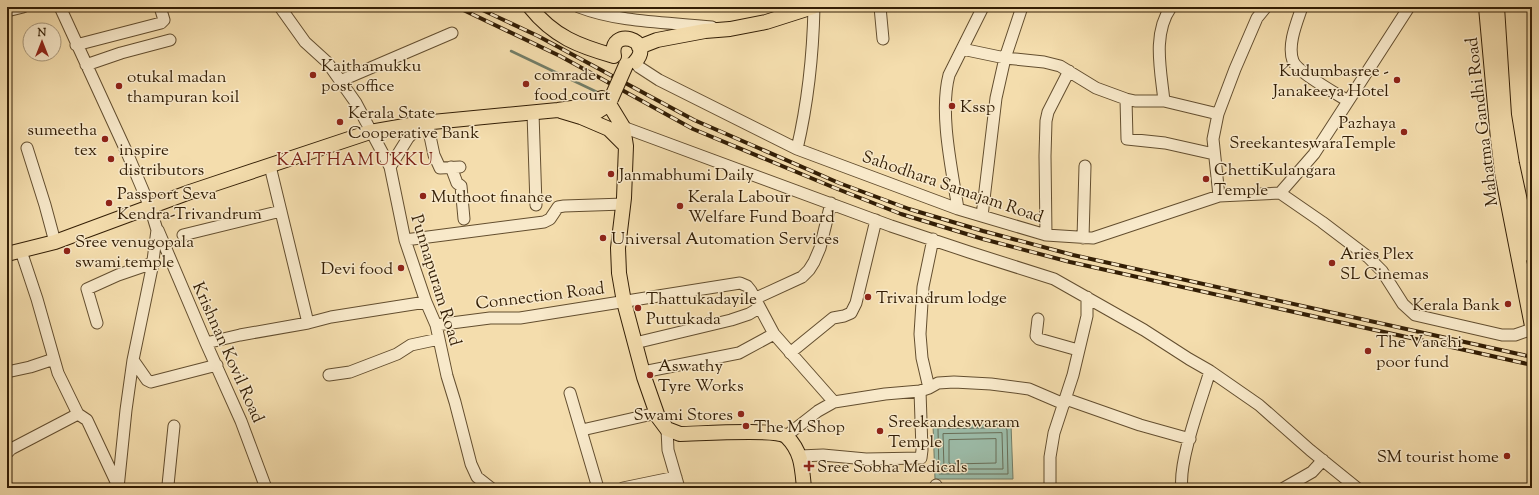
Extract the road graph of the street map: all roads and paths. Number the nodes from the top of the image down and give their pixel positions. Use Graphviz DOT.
graph roads {
  1 [pos="23,7"];
  2 [pos="60,7"];
  3 [pos="160,7"];
  4 [pos="280,7"];
  5 [pos="530,7"];
  6 [pos="579,7"];
  7 [pos="814,7"];
  8 [pos="880,7"];
  9 [pos="983,7"];
  10 [pos="1022,7"];
  11 [pos="1171,7"];
  12 [pos="1302,7"];
  13 [pos="1409,7"];
  14 [pos="1486,7"];
  15 [pos="1497,7"];
  16 [pos="1266,8"];
  17 [pos="799,9"];
  18 [pos="7,11"];
  19 [pos="730,29"];
  20 [pos="452,33"];
  21 [pos="883,39"];
  22 [pos="170,40"];
  23 [pos="637,44"];
  24 [pos="76,45"];
  25 [pos="962,49"];
  26 [pos="622,58"];
  27 [pos="1005,58"];
  28 [pos="86,66"];
  29 [pos="1069,71"];
  30 [pos="340,81"];
  31 [pos="606,100"];
  32 [pos="1126,100"];
  33 [pos="1164,101"];
  34 [pos="1348,101"];
  35 [pos="558,110"];
  36 [pos="533,112"];
  37 [pos="1218,114"];
  38 [pos="582,117"];
  39 [pos="425,123"];
  40 [pos="616,128"];
  41 [pos="370,132"];
  42 [pos="27,148"];
  43 [pos="797,149"];
  44 [pos="1214,154"];
  45 [pos="270,166"];
  46 [pos="390,166"];
  47 [pos="1085,166"];
  48 [pos="1508,172"];
  49 [pos="1280,193"];
  50 [pos="1219,196"];
  51 [pos="624,204"];
  52 [pos="831,204"];
  53 [pos="536,205"];
  54 [pos="150,207"];
  55 [pos="958,209"];
  56 [pos="282,211"];
  57 [pos="982,216"];
  58 [pos="464,219"];
  59 [pos="876,220"];
  60 [pos="157,230"];
  61 [pos="183,235"];
  62 [pos="1046,235"];
  63 [pos="1083,238"];
  64 [pos="933,239"];
  65 [pos="406,240"];
  66 [pos="55,242"];
  67 [pos="21,251"];
  68 [pos="7,254"];
  69 [pos="1532,256"];
  70 [pos="153,263"];
  71 [pos="1087,297"];
  72 [pos="426,302"];
  73 [pos="624,302"];
  74 [pos="757,303"];
  75 [pos="1038,319"];
  76 [pos="97,323"];
  77 [pos="308,323"];
  78 [pos="436,325"];
  79 [pos="1532,327"];
  80 [pos="774,334"];
  81 [pos="439,339"];
  82 [pos="206,343"];
  83 [pos="635,343"];
  84 [pos="1078,350"];
  85 [pos="790,353"];
  86 [pos="54,359"];
  87 [pos="134,360"];
  88 [pos="217,365"];
  89 [pos="1210,371"];
  90 [pos="7,372"];
  91 [pos="643,372"];
  92 [pos="329,375"];
  93 [pos="924,390"];
  94 [pos="570,393"];
  95 [pos="834,402"];
  96 [pos="1065,402"];
  97 [pos="657,413"];
  98 [pos="78,414"];
  99 [pos="174,426"];
  100 [pos="667,429"];
  101 [pos="582,430"];
  102 [pos="786,436"];
  103 [pos="1190,439"];
  104 [pos="7,453"];
  105 [pos="800,456"];
  106 [pos="1323,460"];
  107 [pos="676,476"];
  108 [pos="477,477"];
  109 [pos="118,488"];
  110 [pos="169,488"];
  111 [pos="266,488"];
  112 [pos="480,488"];
  113 [pos="491,488"];
  114 [pos="598,488"];
  115 [pos="623,488"];
  116 [pos="679,488"];
  117 [pos="804,488"];
  118 [pos="1050,488"];
  119 [pos="1182,488"];
  120 [pos="1284,488"];
  121 [pos="1357,488"];
  1 -- 18 [label="street"];
  2 -- 24 [label="street, Krishnan Kovil Road"];
  3 -- 24 [label="street"];
  4 -- 30 [label="street, Punnapuram Road"];
  5 -- 26 [label="main road"];
  6 -- 19 [label="street"];
  7 -- 17 [label="main road"];
  7 -- 43 [label="street"];
  8 -- 21 [label="street"];
  9 -- 25 [label="street"];
  10 -- 27 [label="street"];
  11 -- 33 [label="street"];
  12 -- 34 [label="street"];
  13 -- 34 [label="street"];
  14 -- 48 [label="main road, Mahatma Gandhi Road"];
  15 -- 48 [label="main road, Mahatma Gandhi Road"];
  16 -- 37 [label="street"];
  17 -- 19 [label="main road"];
  19 -- 23 [label="main road"];
  20 -- 30 [label="street"];
  22 -- 28 [label="street"];
  23 -- 26 [label="main road"];
  23 -- 26 [label="main road"];
  24 -- 28 [label="street, Krishnan Kovil Road"];
  25 -- 27 [label="street"];
  25 -- 55 [label="street"];
  26 -- 31 [label="main road, bridge"];
  26 -- 43 [label="street, Sahodhara Samajam Road"];
  27 -- 29 [label="street"];
  27 -- 57 [label="street"];
  28 -- 54 [label="street, Krishnan Kovil Road"];
  29 -- 32 [label="street"];
  29 -- 62 [label="street"];
  30 -- 41 [label="street, Punnapuram Road"];
  31 -- 35 [label="main road"];
  31 -- 38 [label="main road"];
  31 -- 40 [label="main road"];
  32 -- 33 [label="street"];
  32 -- 44 [label="street"];
  33 -- 37 [label="street"];
  34 -- 49 [label="street"];
  35 -- 36 [label="main road"];
  35 -- 38 [label="main road"];
  36 -- 39 [label="main road"];
  36 -- 53 [label="street"];
  37 -- 44 [label="street"];
  38 -- 40 [label="main road"];
  39 -- 41 [label="main road"];
  39 -- 46 [label="street"];
  39 -- 58 [label="street"];
  40 -- 51 [label="main road"];
  40 -- 52 [label="street"];
  41 -- 45 [label="main road"];
  41 -- 46 [label="street, Punnapuram Road"];
  42 -- 66 [label="street"];
  43 -- 55 [label="street, Sahodhara Samajam Road"];
  44 -- 50 [label="street"];
  45 -- 54 [label="main road"];
  45 -- 56 [label="street"];
  46 -- 65 [label="street, Punnapuram Road"];
  47 -- 63 [label="street"];
  48 -- 69 [label="main road, Mahatma Gandhi Road"];
  48 -- 79 [label="main road, Mahatma Gandhi Road"];
  49 -- 50 [label="street, Sahodhara Samajam Road"];
  49 -- 79 [label="street"];
  50 -- 63 [label="street, Sahodhara Samajam Road"];
  51 -- 65 [label="street"];
  51 -- 73 [label="main road"];
  52 -- 59 [label="street"];
  52 -- 74 [label="street"];
  54 -- 60 [label="street, Krishnan Kovil Road"];
  54 -- 66 [label="main road"];
  55 -- 57 [label="street, Sahodhara Samajam Road"];
  56 -- 61 [label="street"];
  56 -- 77 [label="street"];
  57 -- 62 [label="street, Sahodhara Samajam Road"];
  59 -- 64 [label="street"];
  59 -- 85 [label="street"];
  60 -- 70 [label="street"];
  60 -- 82 [label="street, Krishnan Kovil Road"];
  62 -- 63 [label="street, Sahodhara Samajam Road"];
  64 -- 71 [label="street"];
  64 -- 93 [label="street"];
  65 -- 72 [label="street, Punnapuram Road"];
  66 -- 67 [label="main road"];
  67 -- 68 [label="main road"];
  67 -- 86 [label="street"];
  70 -- 76 [label="street"];
  70 -- 87 [label="street"];
  71 -- 84 [label="street"];
  71 -- 89 [label="street"];
  72 -- 77 [label="street"];
  72 -- 78 [label="street, Punnapuram Road"];
  73 -- 74 [label="street, Connection Road"];
  73 -- 78 [label="street, Connection Road"];
  73 -- 83 [label="main road"];
  74 -- 80 [label="street, Connection Road"];
  74 -- 83 [label="street"];
  75 -- 84 [label="street"];
  77 -- 82 [label="street"];
  78 -- 81 [label="street, Punnapuram Road"];
  80 -- 85 [label="street, Connection Road"];
  80 -- 91 [label="street"];
  81 -- 92 [label="street"];
  81 -- 108 [label="street, Punnapuram Road"];
  82 -- 88 [label="street, Krishnan Kovil Road"];
  83 -- 91 [label="main road"];
  84 -- 96 [label="street"];
  85 -- 95 [label="street, Connection Road"];
  86 -- 90 [label="street"];
  86 -- 98 [label="street"];
  87 -- 88 [label="street"];
  87 -- 109 [label="street"];
  88 -- 111 [label="street, Krishnan Kovil Road"];
  89 -- 103 [label="street"];
  89 -- 106 [label="street"];
  91 -- 97 [label="main road"];
  93 -- 95 [label="street"];
  93 -- 96 [label="street"];
  93 -- 105 [label="street"];
  94 -- 101 [label="street"];
  95 -- 102 [label="street"];
  96 -- 103 [label="street"];
  96 -- 118 [label="street"];
  97 -- 100 [label="main road"];
  97 -- 101 [label="street"];
  98 -- 104 [label="street"];
  98 -- 109 [label="street"];
  99 -- 110 [label="street"];
  100 -- 102 [label="main road"];
  100 -- 107 [label="street"];
  101 -- 114 [label="street"];
  102 -- 105 [label="main road"];
  103 -- 119 [label="street"];
  105 -- 117 [label="main road"];
  106 -- 120 [label="street"];
  106 -- 121 [label="street"];
  107 -- 115 [label="street"];
  107 -- 116 [label="street"];
  108 -- 112 [label="street"];
  108 -- 113 [label="street, Punnapuram Road"];
}
